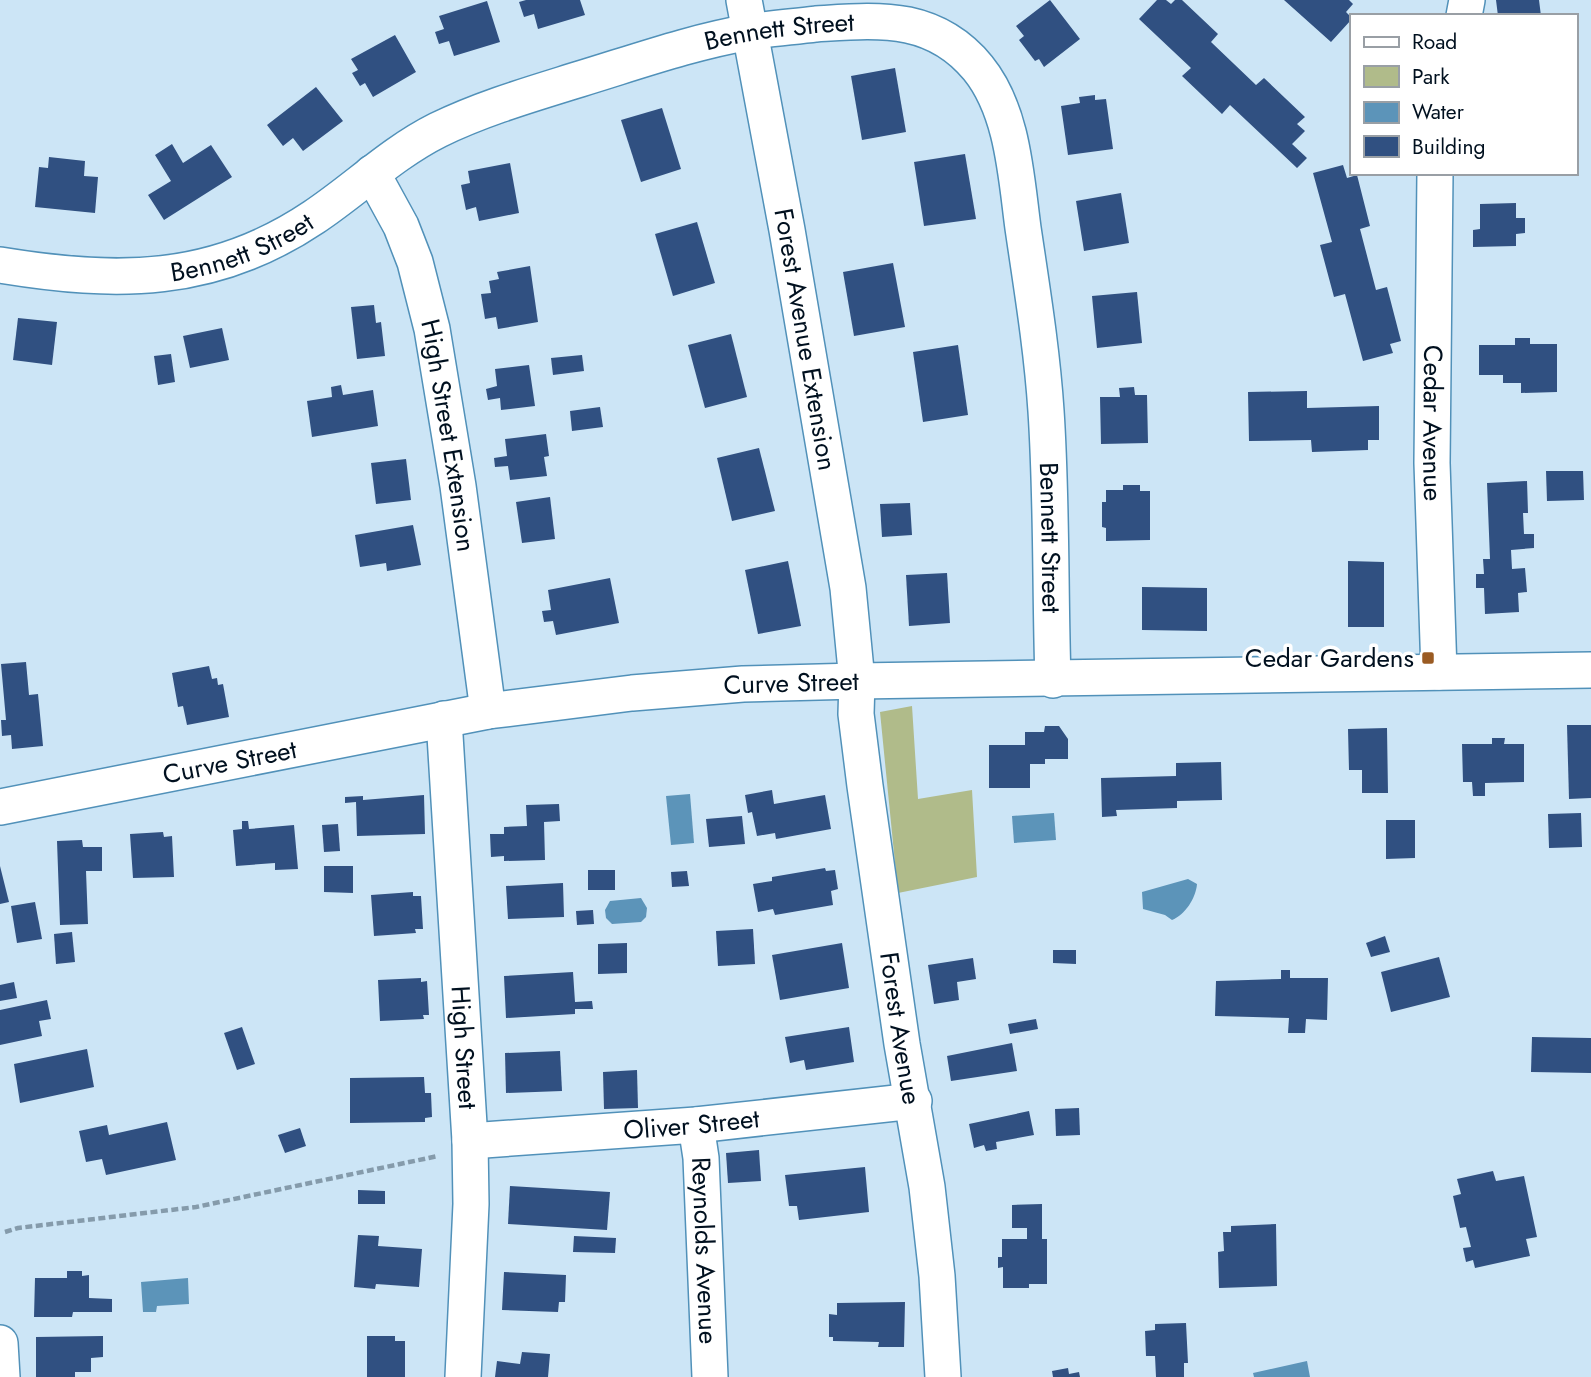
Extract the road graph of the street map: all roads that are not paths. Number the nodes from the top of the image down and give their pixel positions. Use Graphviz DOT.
graph roads {
  1 [pos="747,16"];
  2 [pos="372,173"];
  3 [pos="1435,175"];
  4 [pos="0,265"];
  5 [pos="1591,670"];
  6 [pos="1439,672"];
  7 [pos="1053,680"];
  8 [pos="857,681"];
  9 [pos="488,711"];
  10 [pos="444,719"];
  11 [pos="0,807"];
  12 [pos="914,1101"];
  13 [pos="696,1125"];
  14 [pos="470,1148"];
  15 [pos="0,1343"];
  16 [pos="2,1377"];
  17 [pos="463,1377"];
  18 [pos="710,1377"];
  19 [pos="943,1377"];
  1 -- 2 [label="street, Bennett Street"];
  1 -- 7 [label="street, Bennett Street"];
  1 -- 8 [label="street, Forest Avenue Extension"];
  2 -- 4 [label="street, Bennett Street"];
  2 -- 9 [label="street, High Street Extension"];
  3 -- 6 [label="street, Cedar Avenue"];
  5 -- 6 [label="street, Curve Street"];
  6 -- 7 [label="street, Curve Street"];
  7 -- 8 [label="street, Curve Street"];
  8 -- 9 [label="street, Curve Street"];
  8 -- 12 [label="street, Forest Avenue"];
  9 -- 10 [label="street, Curve Street"];
  10 -- 11 [label="street, Curve Street"];
  10 -- 14 [label="street, High Street"];
  12 -- 13 [label="street, Oliver Street"];
  12 -- 19 [label="street, Forest Avenue"];
  13 -- 14 [label="street, Oliver Street"];
  13 -- 18 [label="street, Reynolds Avenue"];
  14 -- 17 [label="street, High Street"];
  15 -- 16 [label="street"];
}
